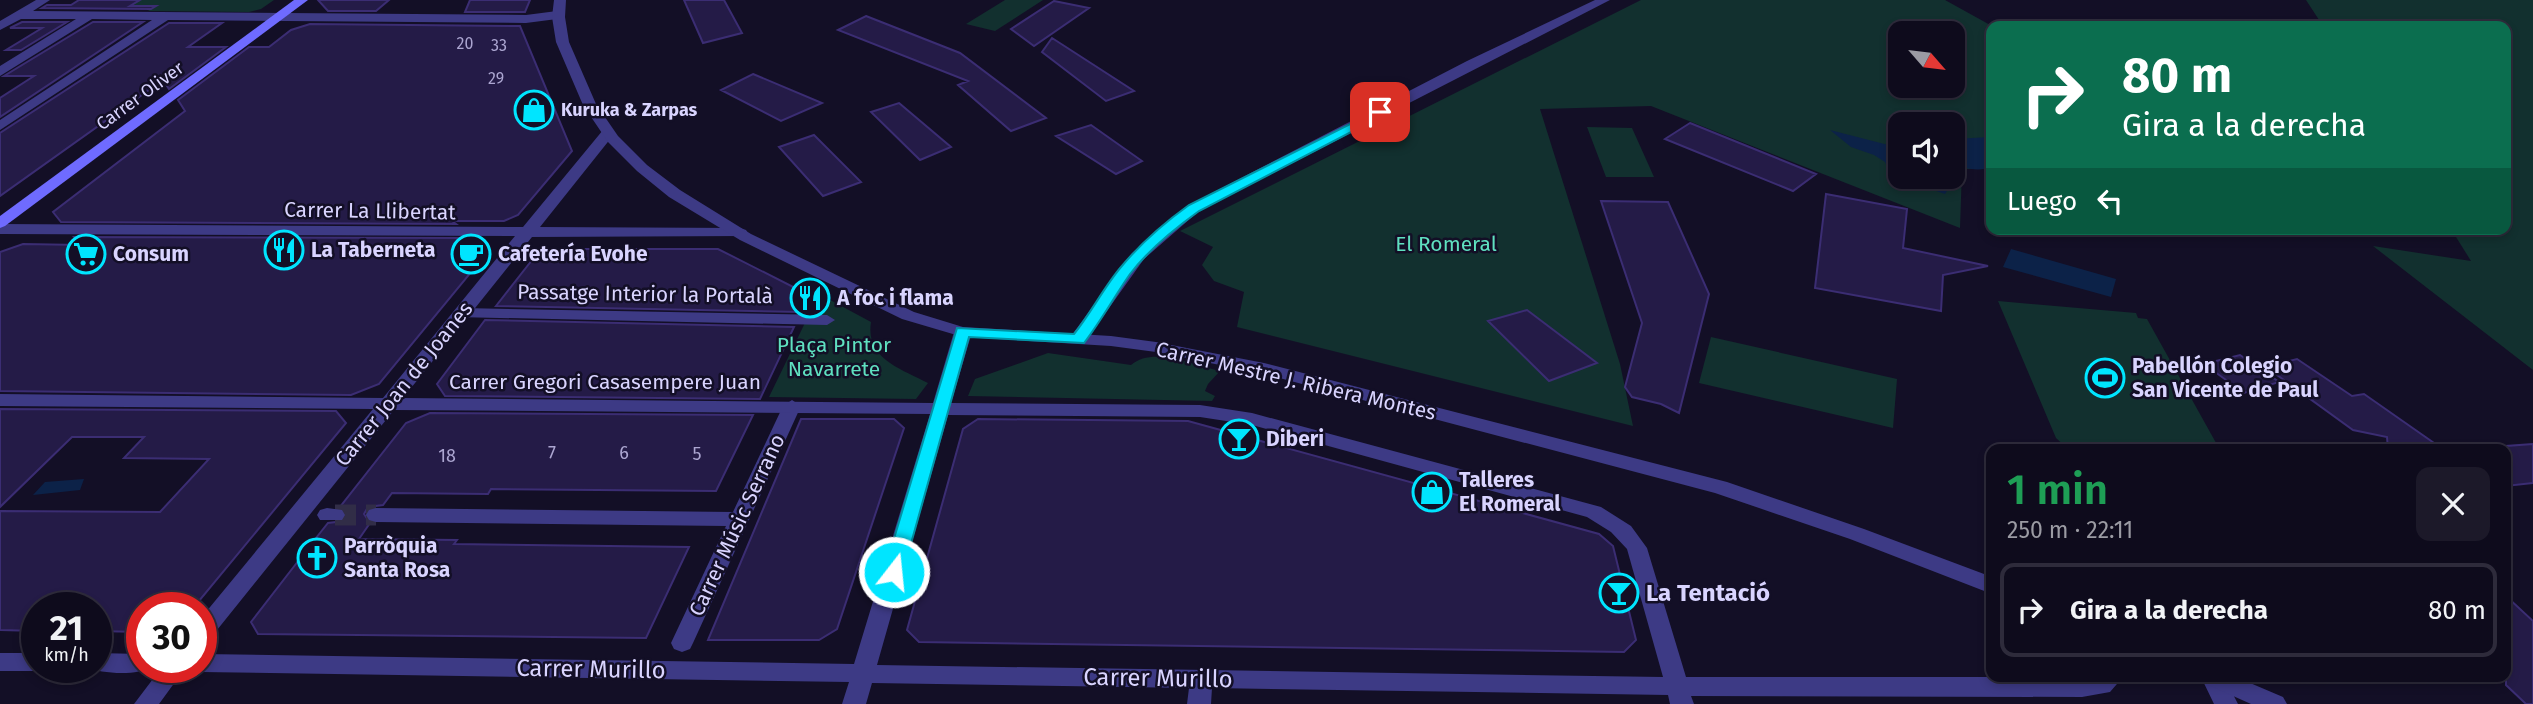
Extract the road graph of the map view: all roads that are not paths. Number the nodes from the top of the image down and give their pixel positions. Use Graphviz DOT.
graph roads {
  1 [pos="44,0"];
  2 [pos="302,0"];
  3 [pos="560,0"];
  4 [pos="1604,0"];
  5 [pos="18,15"];
  6 [pos="557,15"];
  7 [pos="89,16"];
  8 [pos="167,16"];
  9 [pos="281,16"];
  10 [pos="0,26"];
  11 [pos="0,72"];
  12 [pos="0,126"];
  13 [pos="608,133"];
  14 [pos="0,223"];
  15 [pos="0,229"];
  16 [pos="740,233"];
  17 [pos="526,234"];
  18 [pos="462,313"];
  19 [pos="827,320"];
  20 [pos="963,332"];
  21 [pos="1078,339"];
  22 [pos="0,400"];
  23 [pos="388,404"];
  24 [pos="792,406"];
  25 [pos="942,407"];
  26 [pos="376,515"];
  27 [pos="741,519"];
  28 [pos="1986,584"];
  29 [pos="217,614"];
  30 [pos="682,643"];
  31 [pos="0,662"];
  32 [pos="21,662"];
  33 [pos="217,663"];
  34 [pos="864,673"];
  35 [pos="1201,678"];
  36 [pos="2106,682"];
  37 [pos="2215,682"];
  38 [pos="2224,682"];
  39 [pos="162,683"];
  40 [pos="1679,695"];
  41 [pos="146,704"];
  42 [pos="854,704"];
  43 [pos="1199,704"];
  44 [pos="2226,704"];
  45 [pos="2275,704"];
  1 -- 5 [label="street"];
  2 -- 9 [label="main road, Carrer Oliver"];
  3 -- 6 [label="street, Carrer Mestre J. Ribera Montes"];
  4 -- 21 [label="street"];
  5 -- 7 [label="street"];
  5 -- 10 [label="street"];
  6 -- 9 [label="street"];
  6 -- 13 [label="street, Carrer Mestre J. Ribera Montes"];
  7 -- 8 [label="street"];
  7 -- 11 [label="street"];
  8 -- 9 [label="street"];
  8 -- 12 [label="street"];
  9 -- 14 [label="main road, Carrer Oliver"];
  13 -- 16 [label="street, Carrer Mestre J. Ribera Montes"];
  13 -- 17 [label="street, Carrer Joan de Joanes"];
  15 -- 17 [label="street, Carrer La Llibertat"];
  16 -- 17 [label="street, Carrer La Llibertat"];
  16 -- 20 [label="street, Carrer Mestre J. Ribera Montes"];
  17 -- 18 [label="street, Carrer Joan de Joanes"];
  18 -- 19 [label="street, Passatge Interior la Portalà"];
  18 -- 23 [label="street, Carrer Joan de Joanes"];
  20 -- 21 [label="street, Carrer Mestre J. Ribera Montes"];
  20 -- 25 [label="street"];
  21 -- 28 [label="street, Carrer Mestre J. Ribera Montes"];
  22 -- 23 [label="street, Carrer Gregori Casasempere Juan"];
  23 -- 24 [label="street, Carrer Gregori Casasempere Juan"];
  23 -- 29 [label="street, Carrer Joan de Joanes"];
  24 -- 25 [label="street, Carrer Gregori Casasempere Juan"];
  24 -- 27 [label="street, Carrer Músic Serrano"];
  25 -- 34 [label="street"];
  25 -- 40 [label="street, Carrer Gregori Casasempere Juan"];
  26 -- 27 [label="street"];
  27 -- 30 [label="street, Carrer Músic Serrano"];
  31 -- 32 [label="street"];
  33 -- 34 [label="street, Carrer Murillo"];
  34 -- 35 [label="street, Carrer Murillo"];
  34 -- 42 [label="street"];
  35 -- 40 [label="street, Carrer Murillo"];
  35 -- 43 [label="street"];
  36 -- 40 [label="street, Carrer Murillo"];
  37 -- 44 [label="street"];
  38 -- 45 [label="street"];
  39 -- 41 [label="street"];
}
